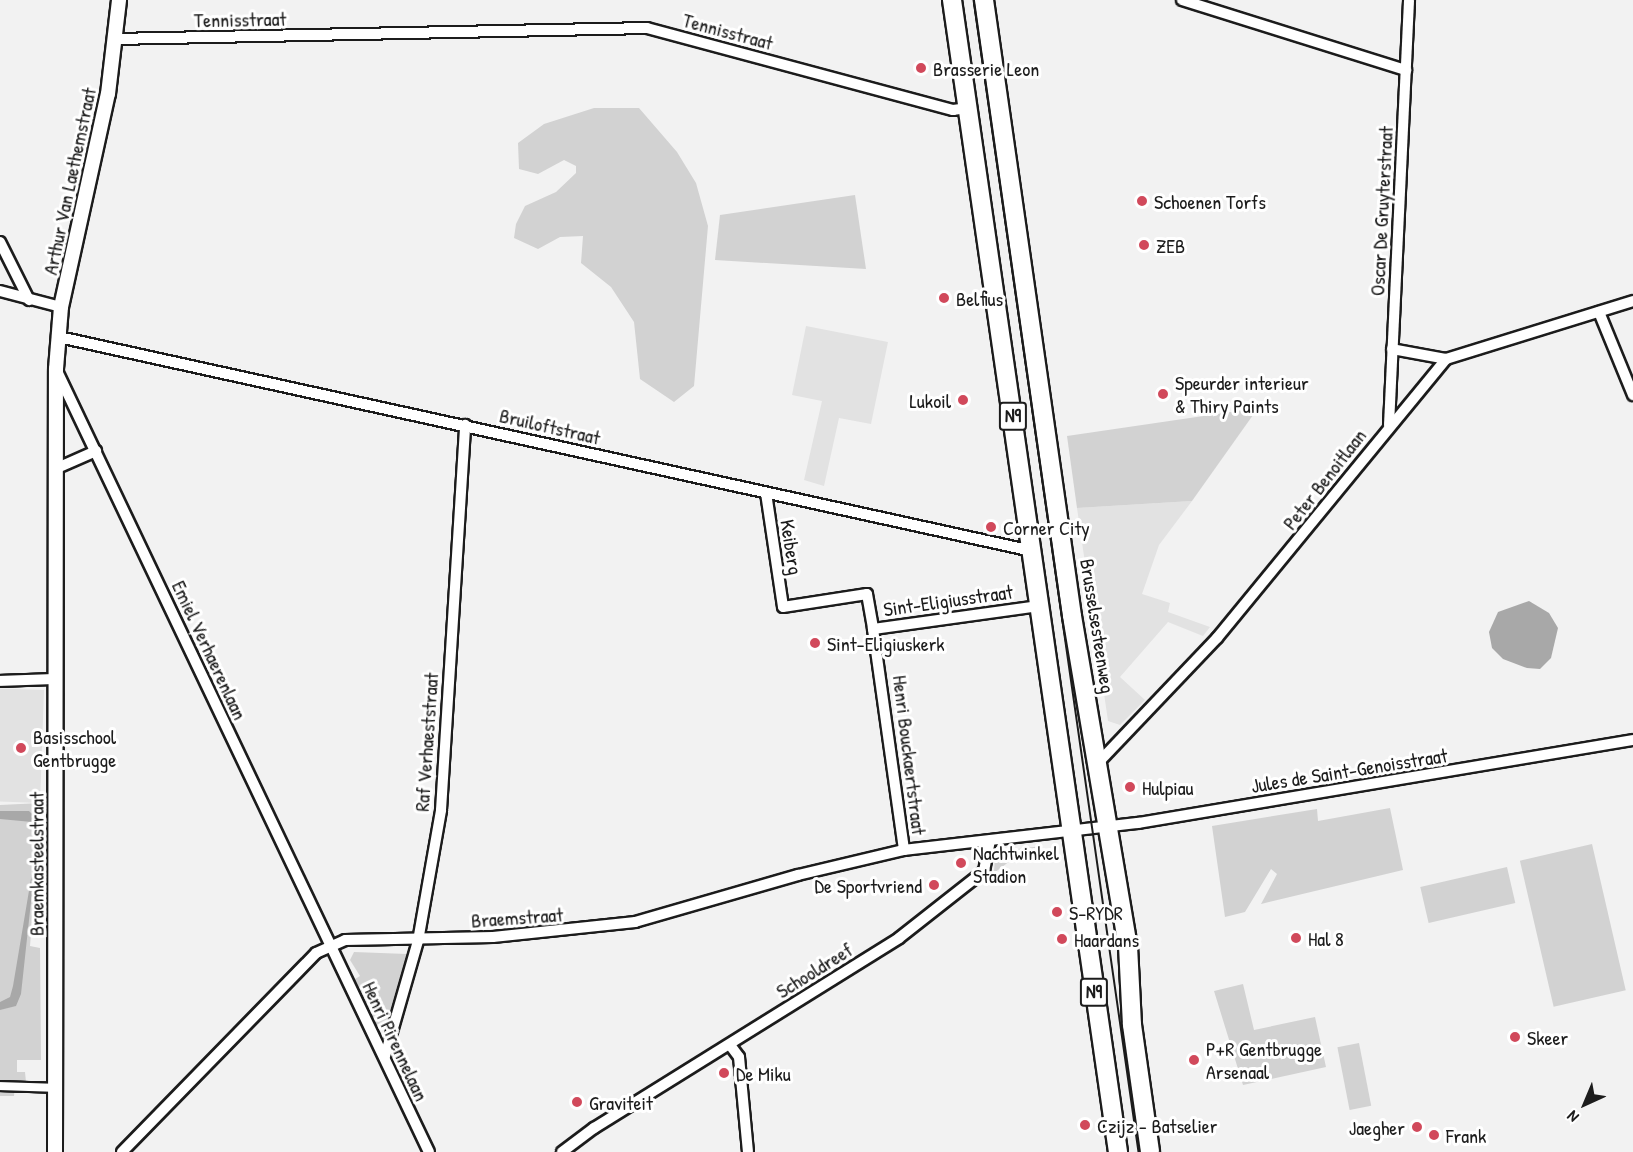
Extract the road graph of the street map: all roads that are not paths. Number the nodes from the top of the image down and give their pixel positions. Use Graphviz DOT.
graph roads {
  1 [pos="119,0"];
  2 [pos="952,0"];
  3 [pos="984,0"];
  4 [pos="1182,0"];
  5 [pos="1409,0"];
  6 [pos="114,39"];
  7 [pos="1406,70"];
  8 [pos="968,108"];
  9 [pos="0,242"];
  10 [pos="0,291"];
  11 [pos="29,300"];
  12 [pos="1633,301"];
  13 [pos="62,308"];
  14 [pos="1599,312"];
  15 [pos="59,336"];
  16 [pos="1392,349"];
  17 [pos="1446,358"];
  18 [pos="56,369"];
  19 [pos="1633,395"];
  20 [pos="465,425"];
  21 [pos="1389,425"];
  22 [pos="96,451"];
  23 [pos="55,469"];
  24 [pos="766,493"];
  25 [pos="1032,551"];
  26 [pos="1039,606"];
  27 [pos="783,607"];
  28 [pos="873,628"];
  29 [pos="56,680"];
  30 [pos="0,681"];
  31 [pos="1633,740"];
  32 [pos="1097,764"];
  33 [pos="1109,826"];
  34 [pos="1071,832"];
  35 [pos="990,841"];
  36 [pos="904,850"];
  37 [pos="418,941"];
  38 [pos="330,946"];
  39 [pos="730,1045"];
  40 [pos="385,1056"];
  41 [pos="0,1086"];
  42 [pos="56,1088"];
  43 [pos="55,1152"];
  44 [pos="122,1152"];
  45 [pos="429,1152"];
  46 [pos="562,1152"];
  47 [pos="748,1152"];
  48 [pos="1118,1152"];
  49 [pos="1150,1152"];
  1 -- 6 [label="street, Arthur Van Laethemstraat"];
  2 -- 8 [label="main road, N9"];
  3 -- 32 [label="main road, Brusselsesteenweg / N9"];
  4 -- 7 [label="street"];
  5 -- 7 [label="street, Oscar De Gruyterstraat"];
  6 -- 8 [label="street, Tennisstraat"];
  6 -- 13 [label="street, Arthur Van Laethemstraat"];
  7 -- 16 [label="street, Oscar De Gruyterstraat"];
  8 -- 25 [label="main road, N9"];
  9 -- 11 [label="street"];
  10 -- 11 [label="street"];
  11 -- 13 [label="street"];
  12 -- 14 [label="street"];
  13 -- 15 [label="street, Arthur Van Laethemstraat"];
  14 -- 17 [label="street"];
  14 -- 19 [label="street"];
  15 -- 18 [label="street, Arthur Van Laethemstraat"];
  15 -- 20 [label="street, Bruiloftstraat"];
  16 -- 17 [label="street"];
  16 -- 21 [label="street, Oscar De Gruyterstraat"];
  17 -- 21 [label="street, Peter Benoitlaan"];
  18 -- 22 [label="street, Emiel Verhaerenlaan"];
  18 -- 23 [label="street, Braemkasteelstraat"];
  20 -- 24 [label="street, Bruiloftstraat"];
  20 -- 37 [label="street, Raf Verhaeststraat"];
  21 -- 32 [label="street, Peter Benoitlaan"];
  22 -- 23 [label="street"];
  22 -- 38 [label="street, Emiel Verhaerenlaan"];
  23 -- 29 [label="street, Braemkasteelstraat"];
  24 -- 25 [label="street, Bruiloftstraat"];
  24 -- 27 [label="street, Keiberg"];
  25 -- 26 [label="main road, N9"];
  26 -- 28 [label="street, Sint-Eligiusstraat"];
  26 -- 34 [label="main road, N9"];
  27 -- 28 [label="street, Sint-Eligiusstraat"];
  28 -- 36 [label="street, Henri Bouckaertstraat"];
  29 -- 30 [label="street"];
  29 -- 42 [label="street, Braemkasteelstraat"];
  31 -- 33 [label="street, Jules de Saint-Genoisstraat"];
  32 -- 33 [label="main road, Brusselsesteenweg / N9"];
  33 -- 34 [label="street, Jules de Saint-Genoisstraat"];
  33 -- 49 [label="main road, Brusselsesteenweg / N9"];
  34 -- 35 [label="street"];
  34 -- 48 [label="main road, N9"];
  35 -- 36 [label="street, Braemstraat"];
  35 -- 39 [label="street, Schooldreef"];
  36 -- 37 [label="street, Braemstraat"];
  37 -- 38 [label="street, Braemstraat"];
  37 -- 40 [label="street, Raf Verhaeststraat"];
  38 -- 40 [label="street, Henri Pirennelaan"];
  38 -- 44 [label="street, Braemstraat"];
  39 -- 46 [label="street, Schooldreef"];
  39 -- 47 [label="street"];
  40 -- 45 [label="street, Henri Pirennelaan"];
  41 -- 42 [label="street"];
  42 -- 43 [label="street, Braemkasteelstraat"];
}
